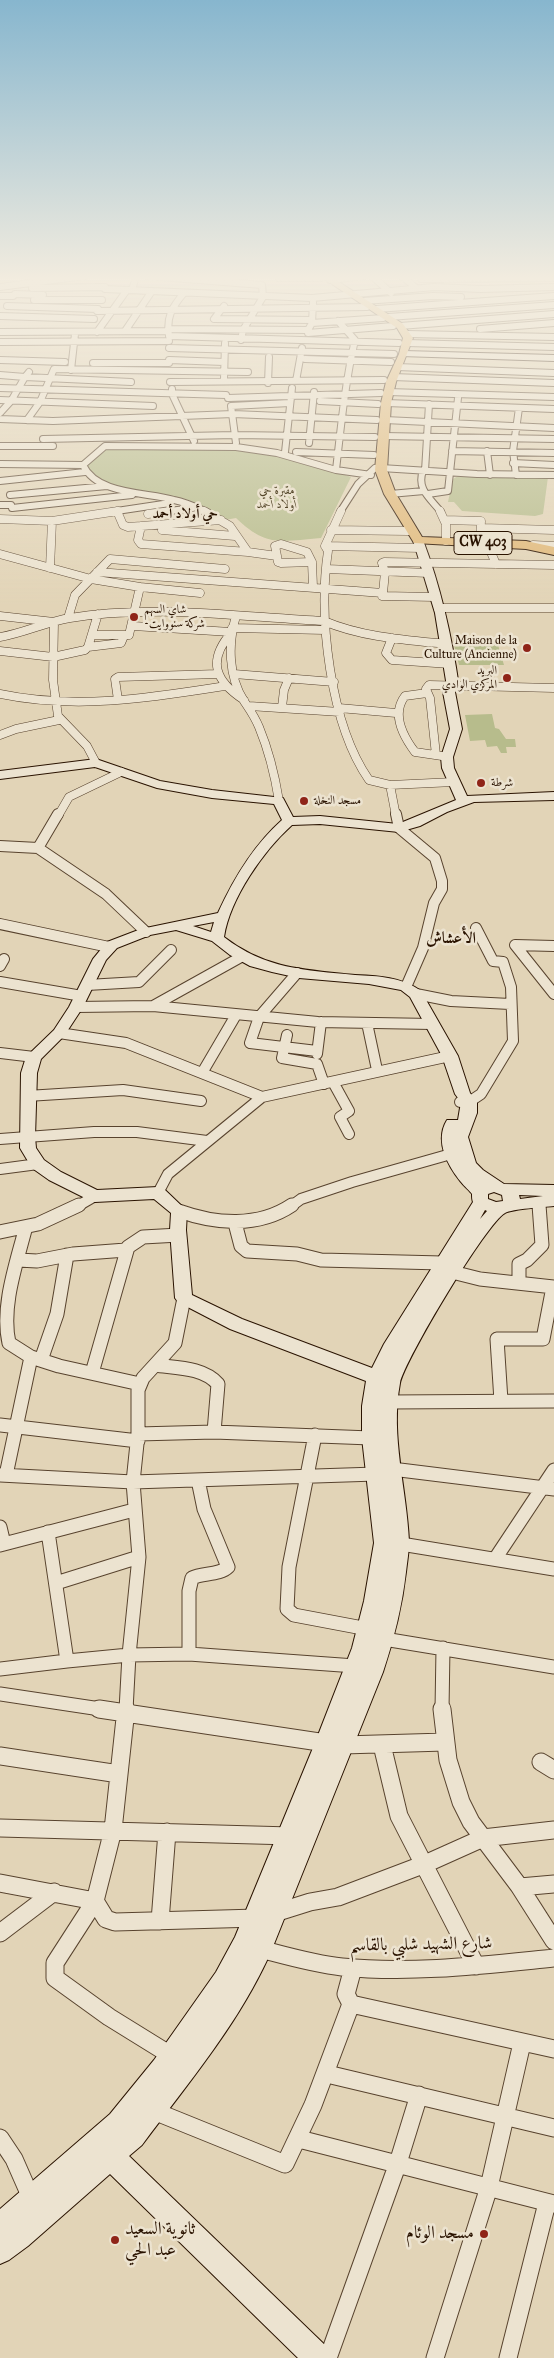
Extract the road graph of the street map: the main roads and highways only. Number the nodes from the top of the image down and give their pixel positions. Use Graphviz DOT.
graph roads {
  1 [pos="388,386"];
  2 [pos="379,437"];
  3 [pos="377,475"];
  4 [pos="415,538"];
  5 [pos="554,551"];
  6 [pos="0,776"];
  7 [pos="554,798"];
  8 [pos="462,800"];
  9 [pos="290,821"];
  10 [pos="222,916"];
  11 [pos="554,1191"];
  12 [pos="494,1197"];
  13 [pos="547,1201"];
  14 [pos="385,1388"];
  15 [pos="384,1471"];
  16 [pos="376,1634"];
  17 [pos="334,1744"];
  18 [pos="265,1916"];
  19 [pos="103,2150"];
  20 [pos="0,2226"];
  21 [pos="0,2250"];
  22 [pos="318,2358"];
  1 -- 2 [label="main road"];
  2 -- 3 [label="main road"];
  2 -- 3 [label="main road"];
  3 -- 4 [label="main road"];
  3 -- 4 [label="main road"];
  4 -- 5 [label="main road, CW 403"];
  4 -- 8 [label="main road"];
  6 -- 9 [label="main road"];
  7 -- 8 [label="main road"];
  8 -- 9 [label="main road"];
  9 -- 10 [label="main road"];
  10 -- 12 [label="main road"];
  10 -- 14 [label="main road"];
  11 -- 12 [label="main road"];
  12 -- 13 [label="main road"];
  12 -- 14 [label="main road"];
  14 -- 15 [label="main road"];
  14 -- 15 [label="main road"];
  15 -- 16 [label="main road"];
  16 -- 17 [label="main road"];
  16 -- 17 [label="main road"];
  17 -- 18 [label="main road"];
  18 -- 19 [label="main road"];
  18 -- 19 [label="main road"];
  19 -- 20 [label="main road"];
  19 -- 21 [label="main road"];
  19 -- 22 [label="main road"];
}
